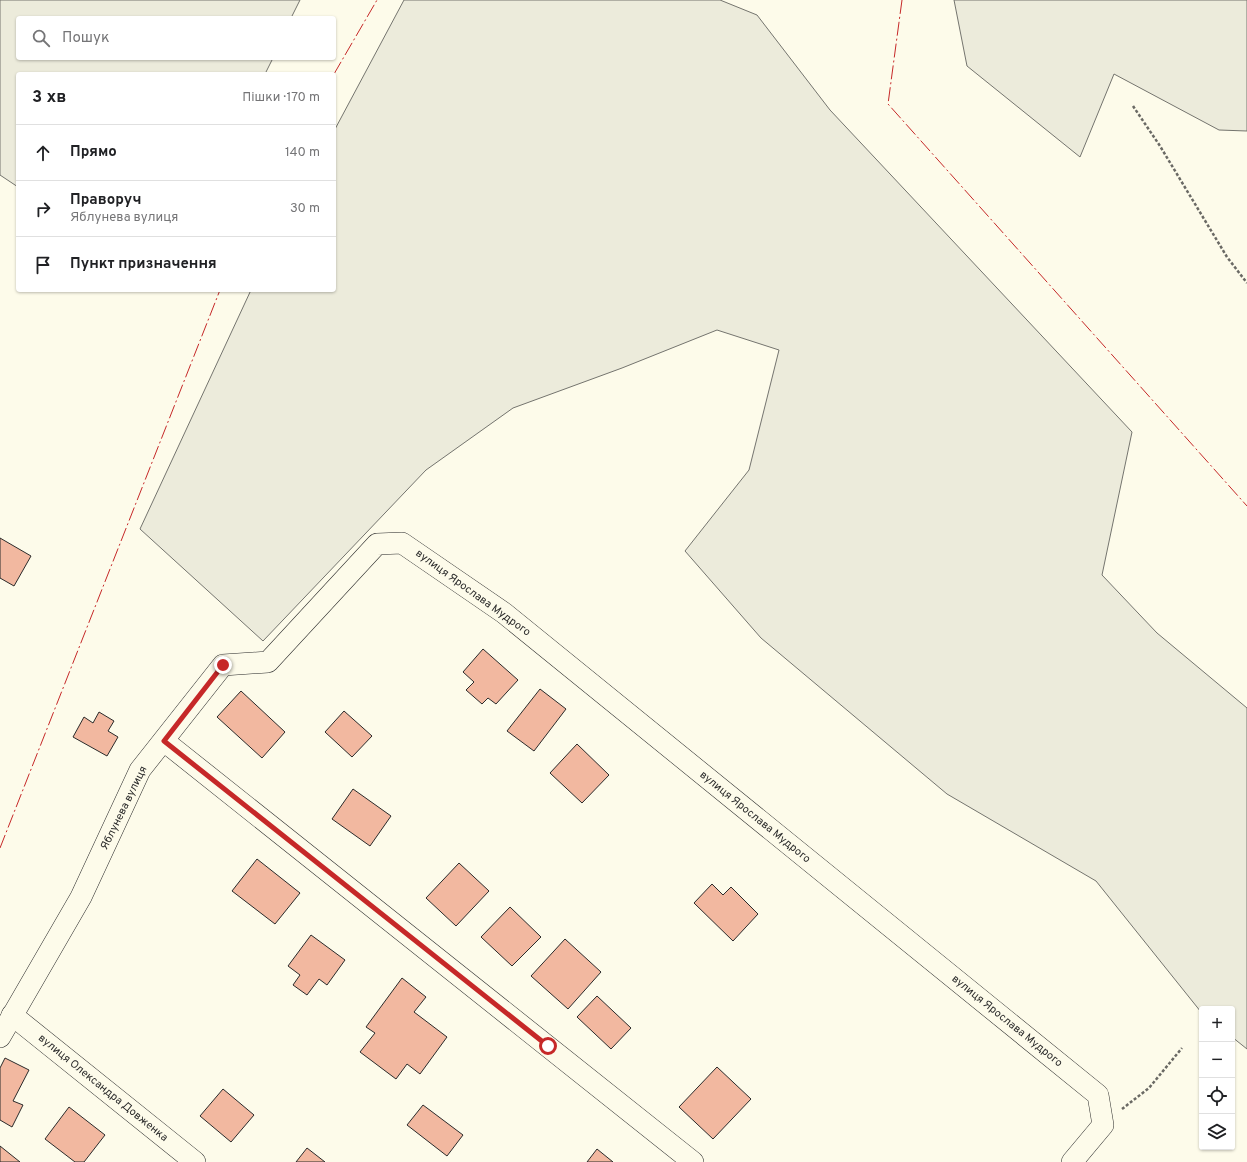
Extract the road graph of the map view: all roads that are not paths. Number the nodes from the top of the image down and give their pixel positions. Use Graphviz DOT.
graph roads {
  1 [pos="377,544"];
  2 [pos="164,741"];
  3 [pos="12,1015"];
  4 [pos="0,1037"];
  5 [pos="195,1162"];
  6 [pos="693,1162"];
  7 [pos="1072,1162"];
  1 -- 2 [label="street, Яблунева вулиця"];
  1 -- 7 [label="street, вулиця Ярослава Мудрого"];
  2 -- 3 [label="street, Яблунева вулиця"];
  2 -- 6 [label="street"];
  3 -- 4 [label="street, Яблунева вулиця"];
  3 -- 5 [label="street, вулиця Олександра Довженка"];
}
